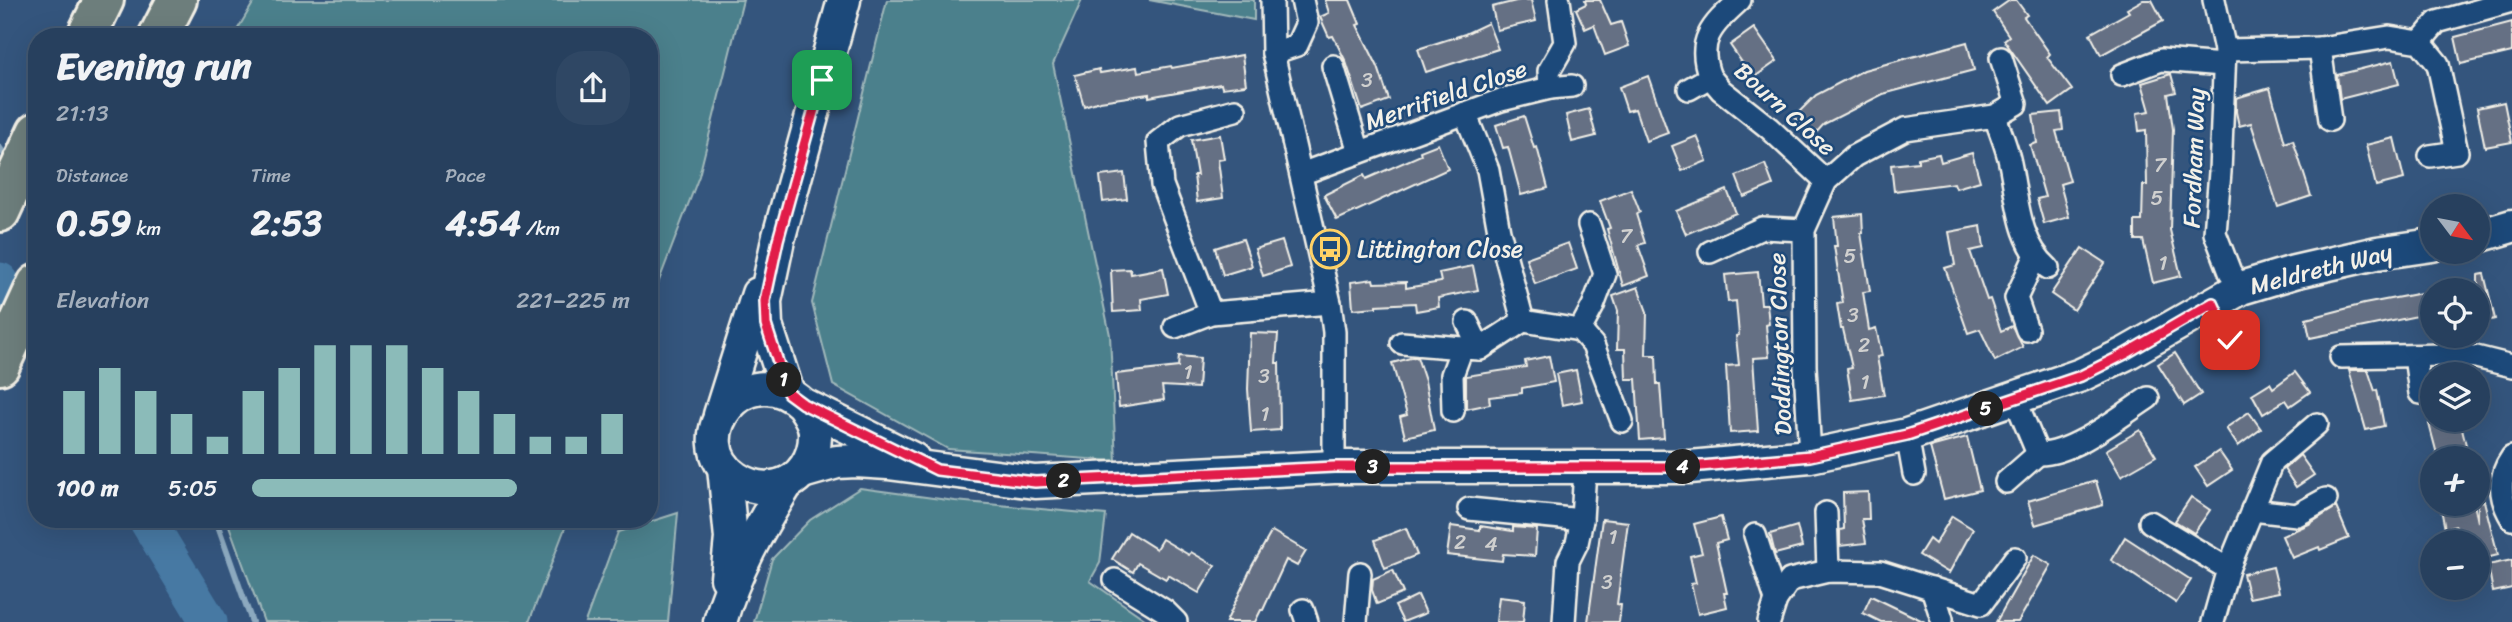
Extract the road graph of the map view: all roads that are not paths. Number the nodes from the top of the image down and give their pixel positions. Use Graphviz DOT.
graph roads {
  1 [pos="104,0"];
  2 [pos="177,0"];
  3 [pos="844,0"];
  4 [pos="1272,0"];
  5 [pos="1302,0"];
  6 [pos="1559,0"];
  7 [pos="1740,0"];
  8 [pos="2214,0"];
  9 [pos="2512,1"];
  10 [pos="2465,7"];
  11 [pos="90,28"];
  12 [pos="163,28"];
  13 [pos="2420,42"];
  14 [pos="2320,48"];
  15 [pos="1273,53"];
  16 [pos="2001,58"];
  17 [pos="2224,58"];
  18 [pos="1333,66"];
  19 [pos="2122,75"];
  20 [pos="1710,77"];
  21 [pos="1572,86"];
  22 [pos="1550,88"];
  23 [pos="1689,89"];
  24 [pos="1235,110"];
  25 [pos="1465,113"];
  26 [pos="1995,116"];
  27 [pos="2330,120"];
  28 [pos="28,151"];
  29 [pos="1359,152"];
  30 [pos="2430,156"];
  31 [pos="1301,174"];
  32 [pos="1826,181"];
  33 [pos="0,212"];
  34 [pos="1589,225"];
  35 [pos="2512,226"];
  36 [pos="1804,230"];
  37 [pos="2490,232"];
  38 [pos="778,240"];
  39 [pos="2490,244"];
  40 [pos="2512,246"];
  41 [pos="2420,247"];
  42 [pos="1710,251"];
  43 [pos="2241,288"];
  44 [pos="1330,303"];
  45 [pos="2213,303"];
  46 [pos="28,304"];
  47 [pos="1211,313"];
  48 [pos="1523,321"];
  49 [pos="1467,322"];
  50 [pos="1175,327"];
  51 [pos="1580,330"];
  52 [pos="2026,330"];
  53 [pos="2230,340"];
  54 [pos="1402,343"];
  55 [pos="1471,348"];
  56 [pos="2415,356"];
  57 [pos="2341,357"];
  58 [pos="0,365"];
  59 [pos="2512,366"];
  60 [pos="2420,393"];
  61 [pos="795,398"];
  62 [pos="2148,398"];
  63 [pos="2015,399"];
  64 [pos="1452,411"];
  65 [pos="720,417"];
  66 [pos="1622,421"];
  67 [pos="2317,424"];
  68 [pos="1907,435"];
  69 [pos="2038,454"];
  70 [pos="1810,456"];
  71 [pos="2512,457"];
  72 [pos="724,467"];
  73 [pos="1334,467"];
  74 [pos="1585,468"];
  75 [pos="937,470"];
  76 [pos="1914,474"];
  77 [pos="795,477"];
  78 [pos="2006,482"];
  79 [pos="2326,499"];
  80 [pos="1469,509"];
  81 [pos="2252,510"];
  82 [pos="1826,513"];
  83 [pos="2512,519"];
  84 [pos="1582,520"];
  85 [pos="2150,522"];
  86 [pos="1755,536"];
  87 [pos="2015,558"];
  88 [pos="2228,569"];
  89 [pos="1828,571"];
  90 [pos="1360,573"];
  91 [pos="1115,580"];
  92 [pos="1932,588"];
  93 [pos="1776,600"];
  94 [pos="722,613"];
  95 [pos="1942,618"];
  96 [pos="1176,622"];
  97 [pos="1356,622"];
  98 [pos="1564,622"];
  99 [pos="1769,622"];
  100 [pos="2213,622"];
  1 -- 11 [label="highway"];
  2 -- 12 [label="highway"];
  3 -- 38 [label="street"];
  4 -- 15 [label="street"];
  5 -- 15 [label="street"];
  6 -- 22 [label="street, Merrifield Close"];
  7 -- 20 [label="street, Bourn Close"];
  8 -- 17 [label="street, Fordham Way"];
  9 -- 10 [label="street"];
  10 -- 13 [label="street"];
  13 -- 14 [label="street"];
  13 -- 30 [label="street"];
  14 -- 17 [label="street"];
  14 -- 27 [label="street"];
  15 -- 31 [label="street"];
  16 -- 26 [label="street"];
  17 -- 19 [label="street, Fordham Way"];
  17 -- 43 [label="street, Fordham Way"];
  18 -- 29 [label="street, Merrifield Close"];
  20 -- 23 [label="street, Bourn Close"];
  20 -- 32 [label="street, Bourn Close"];
  21 -- 22 [label="street, Merrifield Close"];
  22 -- 25 [label="street, Merrifield Close"];
  24 -- 47 [label="street"];
  25 -- 29 [label="street, Merrifield Close"];
  25 -- 48 [label="street"];
  26 -- 32 [label="street, Doddington Close"];
  26 -- 52 [label="street"];
  28 -- 33 [label="highway"];
  29 -- 31 [label="street, Merrifield Close"];
  31 -- 44 [label="street"];
  32 -- 36 [label="street, Doddington Close"];
  34 -- 51 [label="street"];
  35 -- 37 [label="street"];
  36 -- 42 [label="street, Doddington Close"];
  36 -- 70 [label="street, Doddington Close"];
  38 -- 61 [label="street"];
  38 -- 65 [label="street"];
  39 -- 40 [label="street"];
  41 -- 43 [label="street, Meldreth Way"];
  43 -- 45 [label="street, Meldreth Way"];
  44 -- 47 [label="street"];
  44 -- 73 [label="street"];
  45 -- 53 [label="street"];
  45 -- 63 [label="street, Meldreth Way"];
  46 -- 58 [label="highway"];
  47 -- 50 [label="street"];
  48 -- 51 [label="street"];
  48 -- 55 [label="street"];
  49 -- 55 [label="street"];
  51 -- 66 [label="street"];
  54 -- 55 [label="street"];
  55 -- 64 [label="street"];
  56 -- 57 [label="street"];
  56 -- 59 [label="street"];
  56 -- 60 [label="street"];
  61 -- 65 [label="street"];
  61 -- 75 [label="street, Meldreth Way"];
  61 -- 77 [label="street"];
  62 -- 69 [label="street"];
  63 -- 68 [label="street, Meldreth Way"];
  63 -- 69 [label="street"];
  65 -- 72 [label="street"];
  67 -- 81 [label="street"];
  68 -- 70 [label="street, Meldreth Way"];
  68 -- 76 [label="street"];
  69 -- 78 [label="street"];
  70 -- 74 [label="street, Meldreth Way"];
  71 -- 83 [label="street"];
  72 -- 77 [label="street"];
  72 -- 94 [label="street"];
  73 -- 74 [label="street, Meldreth Way"];
  73 -- 75 [label="street, Meldreth Way"];
  74 -- 84 [label="street"];
  75 -- 77 [label="street, Meldreth Way"];
  77 -- 94 [label="street"];
  79 -- 81 [label="street"];
  80 -- 84 [label="street"];
  81 -- 88 [label="street"];
  82 -- 89 [label="street"];
  84 -- 98 [label="street"];
  85 -- 88 [label="street"];
  86 -- 93 [label="street"];
  87 -- 92 [label="street"];
  88 -- 100 [label="street"];
  89 -- 92 [label="street"];
  89 -- 93 [label="street"];
  90 -- 97 [label="street"];
  91 -- 96 [label="street"];
  92 -- 95 [label="street"];
  93 -- 99 [label="street"];
}
